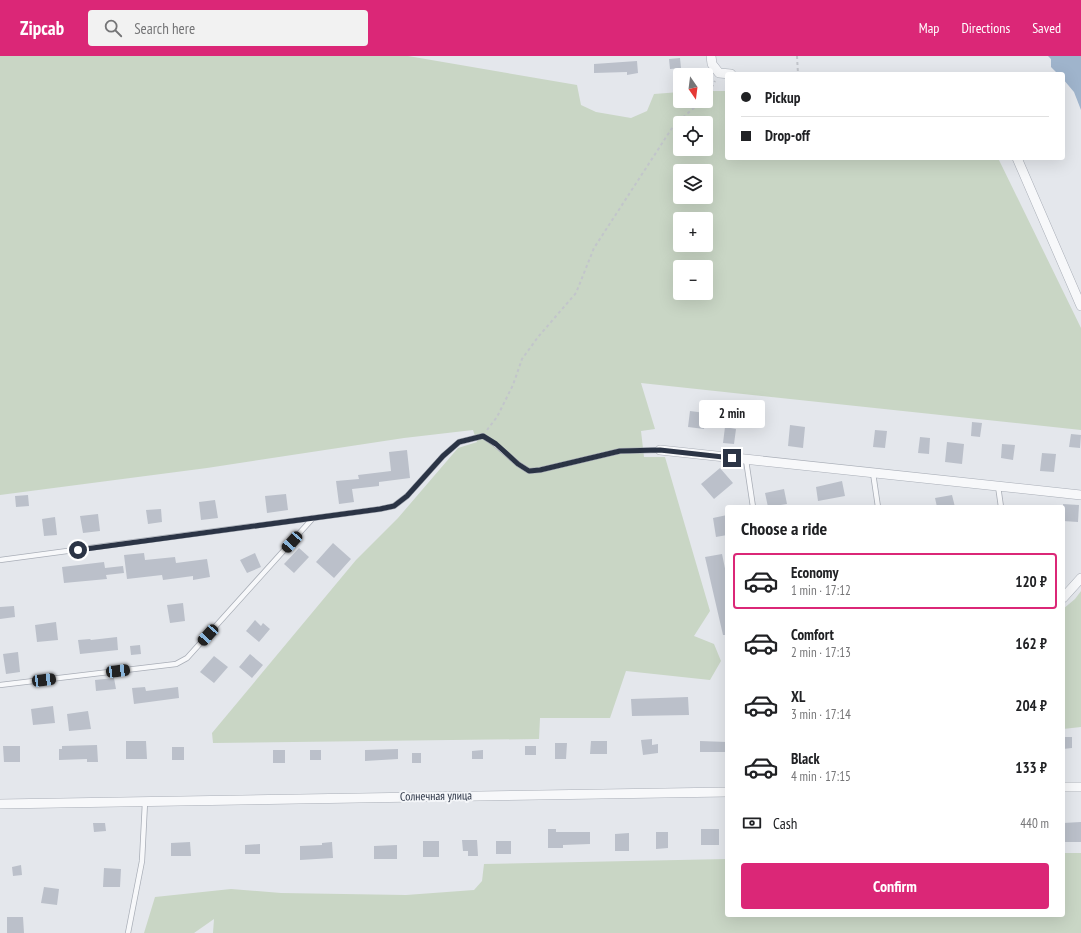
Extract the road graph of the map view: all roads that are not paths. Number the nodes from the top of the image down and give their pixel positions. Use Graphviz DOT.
graph roads {
  1 [pos="711,56"];
  2 [pos="725,74"];
  3 [pos="1018,160"];
  4 [pos="1081,306"];
  5 [pos="660,450"];
  6 [pos="746,460"];
  7 [pos="873,473"];
  8 [pos="998,486"];
  9 [pos="1081,495"];
  10 [pos="753,505"];
  11 [pos="878,505"];
  12 [pos="1001,505"];
  13 [pos="313,518"];
  14 [pos="0,560"];
  15 [pos="1081,578"];
  16 [pos="1065,596"];
  17 [pos="0,685"];
  18 [pos="1065,787"];
  19 [pos="1081,787"];
  20 [pos="725,792"];
  21 [pos="145,802"];
  22 [pos="0,804"];
  23 [pos="128,933"];
  1 -- 2 [label="street"];
  3 -- 4 [label="street"];
  5 -- 6 [label="street"];
  5 -- 13 [label="lane"];
  6 -- 7 [label="street"];
  6 -- 10 [label="lane"];
  7 -- 8 [label="street"];
  7 -- 11 [label="lane"];
  8 -- 9 [label="street"];
  8 -- 12 [label="lane"];
  13 -- 14 [label="lane"];
  13 -- 17 [label="lane"];
  15 -- 16 [label="street"];
  18 -- 19 [label="street"];
  20 -- 21 [label="street, Солнечная улица"];
  21 -- 22 [label="street, Солнечная улица"];
  21 -- 23 [label="lane"];
}
